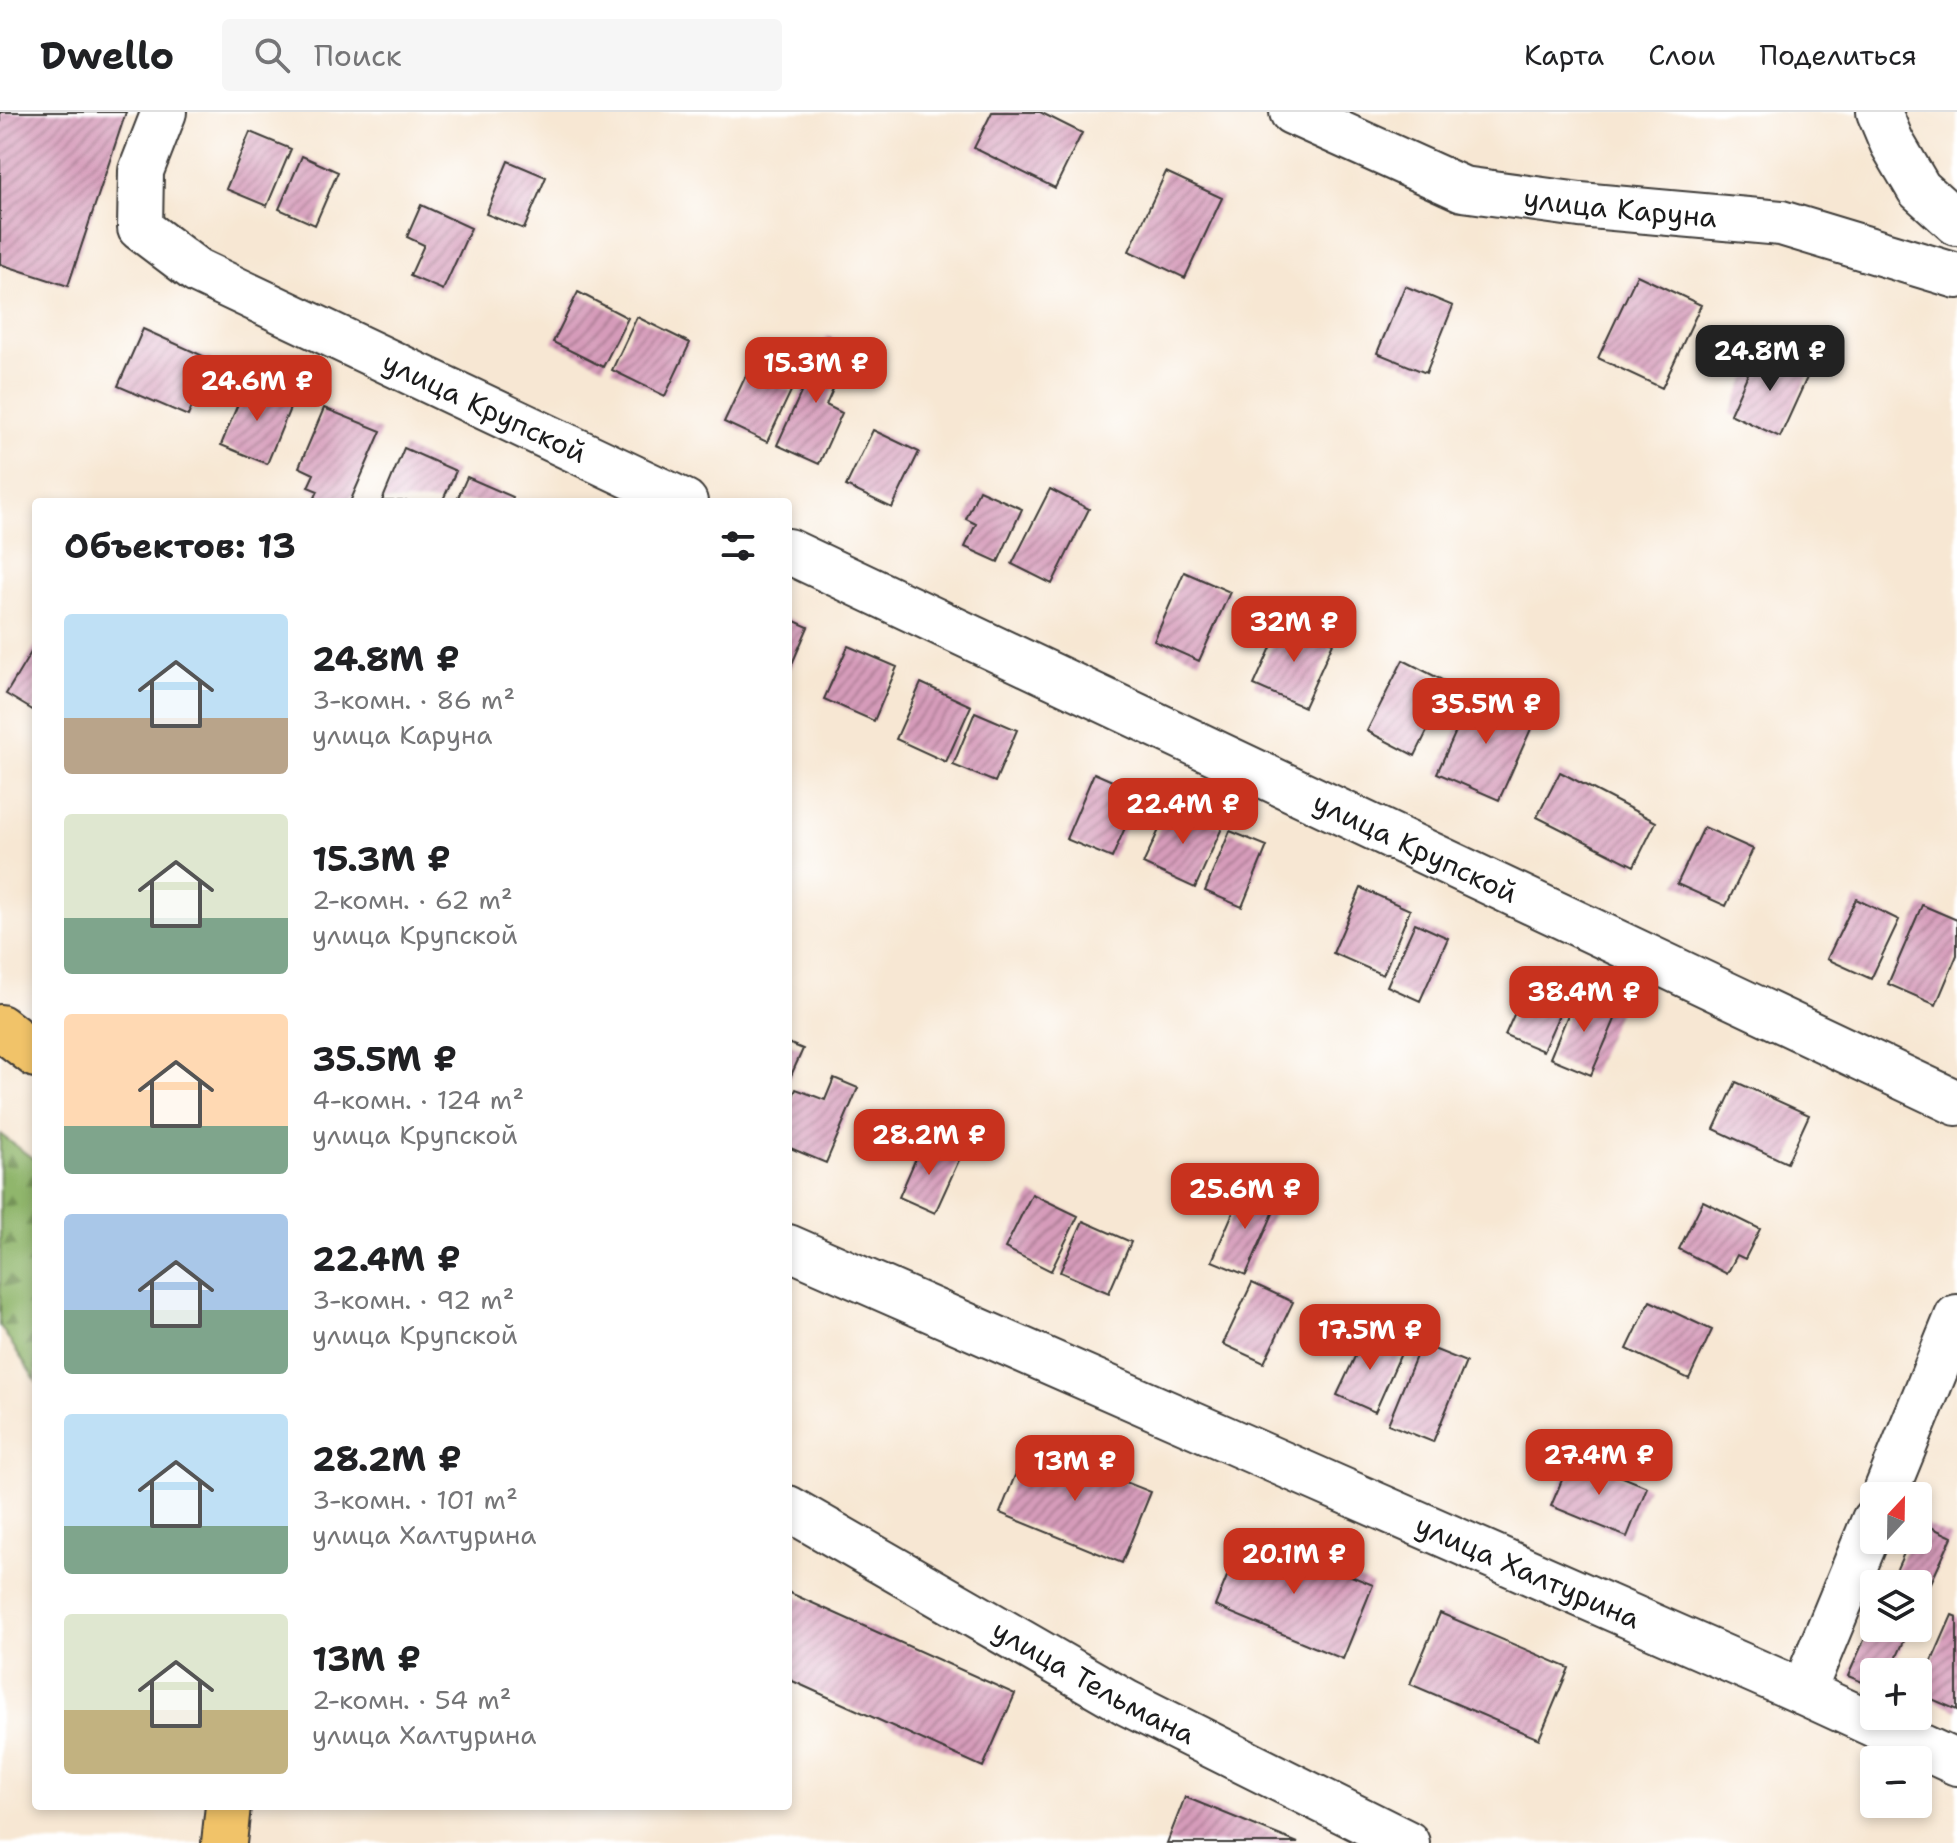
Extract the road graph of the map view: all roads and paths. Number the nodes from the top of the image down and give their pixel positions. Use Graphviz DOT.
graph roads {
  1 [pos="164,112"];
  2 [pos="1292,112"];
  3 [pos="1879,112"];
  4 [pos="1957,223"];
  5 [pos="1957,276"];
  6 [pos="677,498"];
  7 [pos="792,553"];
  8 [pos="0,1027"];
  9 [pos="32,1052"];
  10 [pos="1957,1103"];
  11 [pos="792,1249"];
  12 [pos="1957,1317"];
  13 [pos="1890,1482"];
  14 [pos="792,1510"];
  15 [pos="1860,1554"];
  16 [pos="1803,1692"];
  17 [pos="1957,1763"];
  18 [pos="228,1810"];
  19 [pos="224,1843"];
  20 [pos="1407,1843"];
  1 -- 6 [label="street, улица Крупской"];
  2 -- 5 [label="street, улица Каруна"];
  3 -- 4 [label="street"];
  7 -- 10 [label="street, улица Крупской"];
  8 -- 9 [label="main road"];
  11 -- 16 [label="street, улица Халтурина"];
  12 -- 13 [label="street"];
  14 -- 20 [label="street, улица Тельмана"];
  15 -- 16 [label="street"];
  16 -- 17 [label="street, улица Халтурина"];
  18 -- 19 [label="main road"];
}
